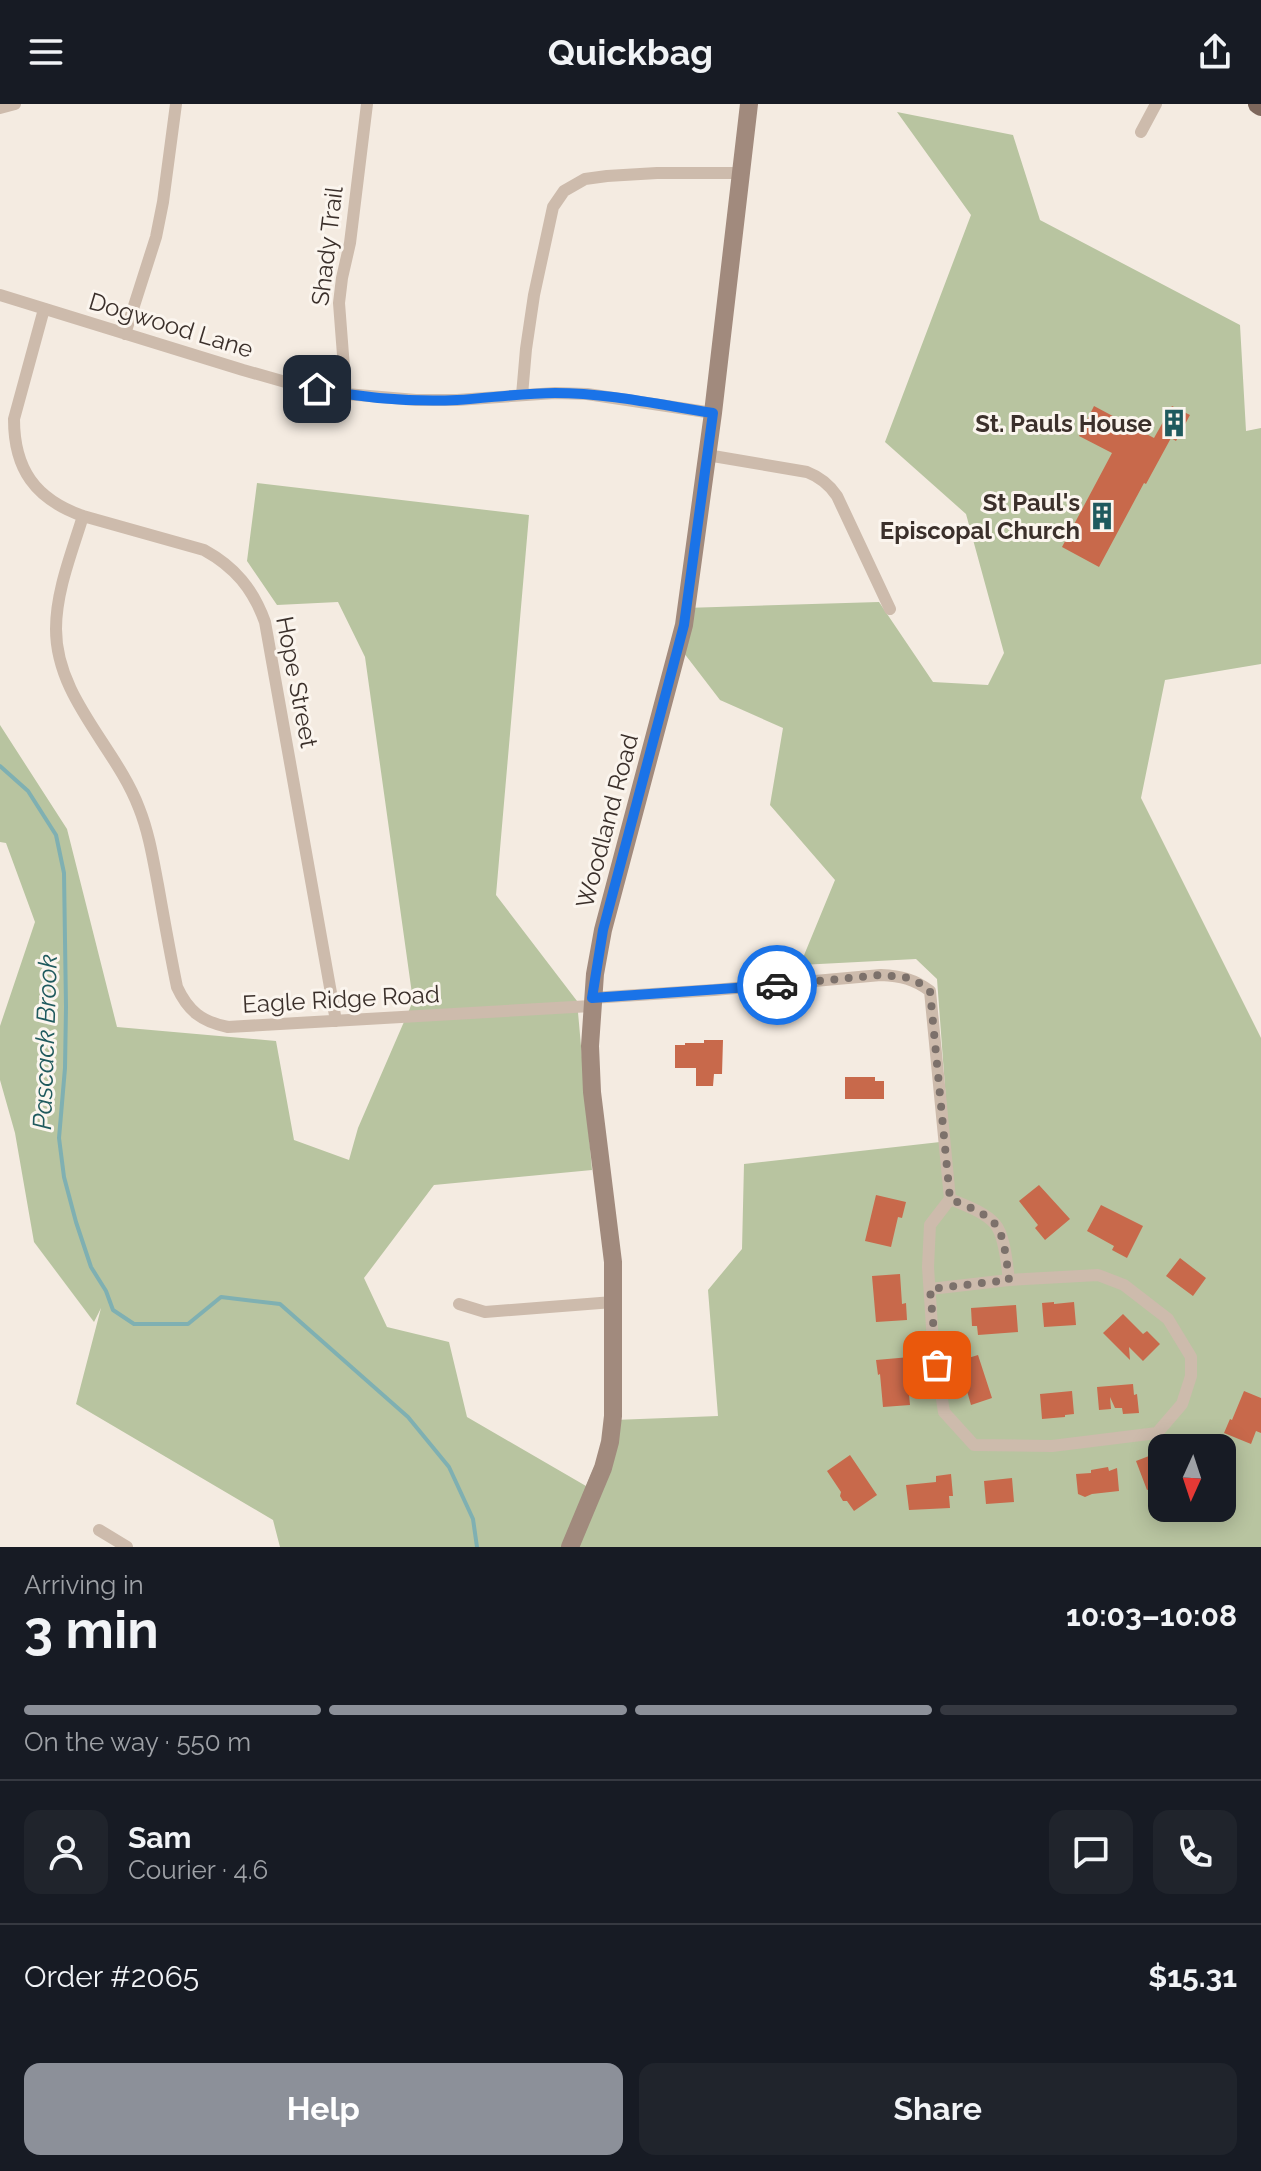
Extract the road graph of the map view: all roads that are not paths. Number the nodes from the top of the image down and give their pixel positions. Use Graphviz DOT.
graph roads {
  1 [pos="15,104"];
  2 [pos="176,104"];
  3 [pos="367,104"];
  4 [pos="749,104"];
  5 [pos="1156,104"];
  6 [pos="0,108"];
  7 [pos="1141,132"];
  8 [pos="741,173"];
  9 [pos="0,295"];
  10 [pos="44,309"];
  11 [pos="125,334"];
  12 [pos="346,394"];
  13 [pos="522,395"];
  14 [pos="713,413"];
  15 [pos="707,455"];
  16 [pos="83,516"];
  17 [pos="890,609"];
  18 [pos="592,1002"];
  19 [pos="336,1021"];
  20 [pos="950,1199"];
  21 [pos="1009,1280"];
  22 [pos="930,1289"];
  23 [pos="613,1302"];
  24 [pos="459,1304"];
  25 [pos="99,1530"];
  26 [pos="127,1547"];
  27 [pos="570,1547"];
  1 -- 6 [label="street"];
  2 -- 11 [label="street"];
  3 -- 12 [label="street, Shady Trail"];
  4 -- 8 [label="street, Woodland Road"];
  5 -- 7 [label="street"];
  8 -- 13 [label="street"];
  8 -- 14 [label="street, Woodland Road"];
  9 -- 10 [label="street, Dogwood Lane"];
  10 -- 11 [label="street, Dogwood Lane"];
  10 -- 16 [label="street, Hope Street"];
  11 -- 12 [label="street, Dogwood Lane"];
  12 -- 13 [label="street, Dogwood Lane"];
  13 -- 14 [label="street, Dogwood Lane"];
  14 -- 15 [label="street, Woodland Road"];
  15 -- 17 [label="street"];
  15 -- 18 [label="street, Woodland Road"];
  16 -- 19 [label="street, Hope Street"];
  16 -- 19 [label="street, Eagle Ridge Road"];
  18 -- 19 [label="street, Eagle Ridge Road"];
  18 -- 20 [label="street, Eagle Ridge Road"];
  18 -- 23 [label="street, Woodland Road"];
  20 -- 21 [label="street"];
  20 -- 22 [label="street"];
  21 -- 22 [label="street"];
  21 -- 22 [label="street"];
  23 -- 24 [label="street"];
  23 -- 27 [label="street, Woodland Road"];
  25 -- 26 [label="street"];
}
